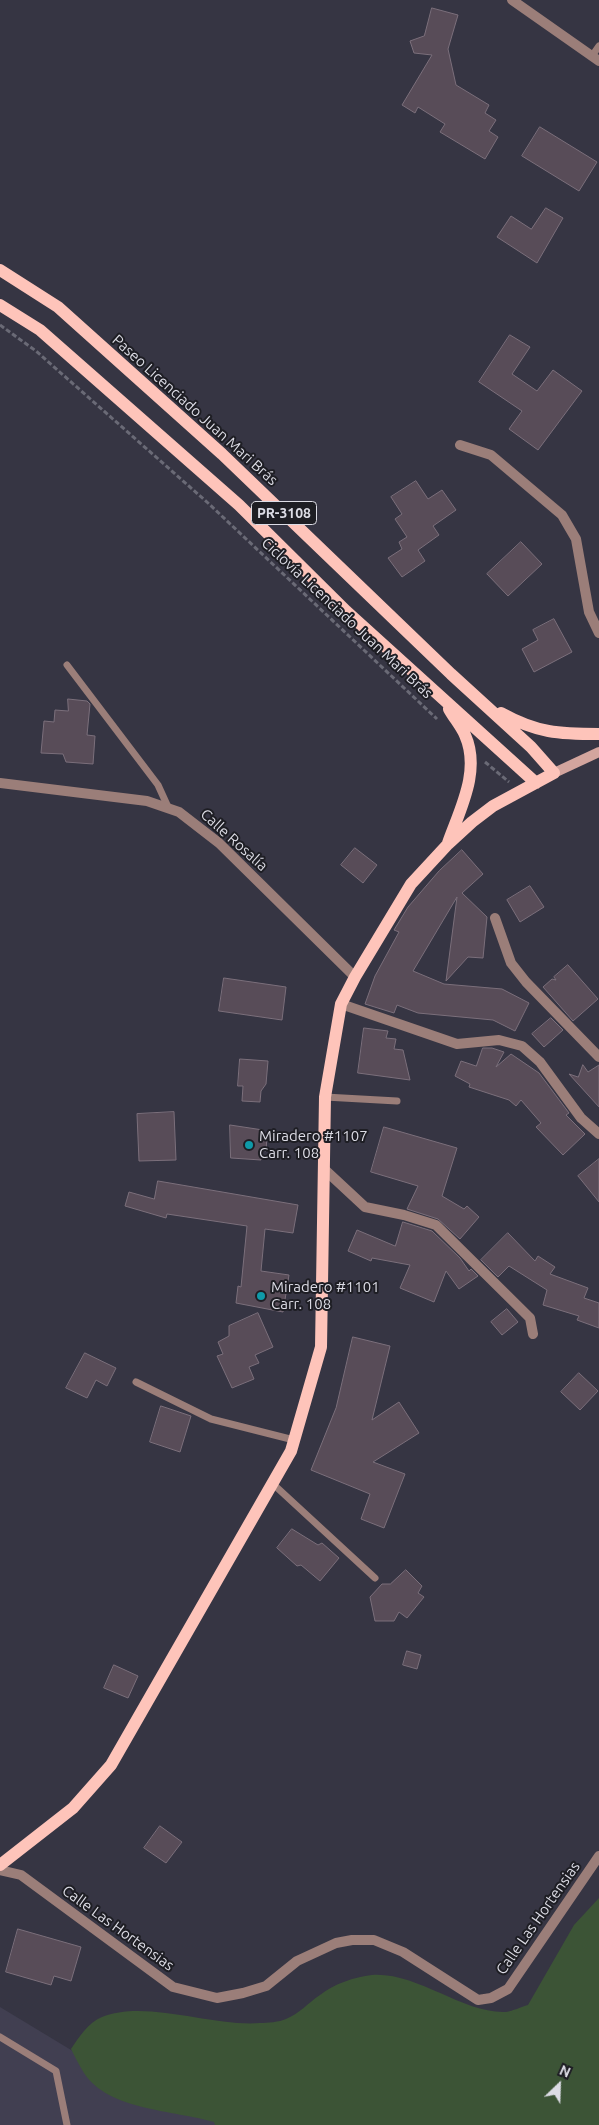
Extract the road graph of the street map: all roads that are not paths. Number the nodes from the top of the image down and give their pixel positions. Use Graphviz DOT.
graph roads {
  1 [pos="512,0"];
  2 [pos="599,46"];
  3 [pos="596,58"];
  4 [pos="0,270"];
  5 [pos="0,305"];
  6 [pos="460,445"];
  7 [pos="599,633"];
  8 [pos="67,665"];
  9 [pos="443,699"];
  10 [pos="482,703"];
  11 [pos="599,734"];
  12 [pos="599,752"];
  13 [pos="554,773"];
  14 [pos="536,782"];
  15 [pos="0,783"];
  16 [pos="168,807"];
  17 [pos="448,844"];
  18 [pos="495,918"];
  19 [pos="355,977"];
  20 [pos="341,1004"];
  21 [pos="599,1057"];
  22 [pos="325,1096"];
  23 [pos="397,1101"];
  24 [pos="599,1134"];
  25 [pos="324,1168"];
  26 [pos="533,1334"];
  27 [pos="136,1382"];
  28 [pos="294,1440"];
  29 [pos="272,1483"];
  30 [pos="375,1578"];
  31 [pos="599,1856"];
  32 [pos="0,1864"];
  33 [pos="0,1870"];
  34 [pos="0,2038"];
  35 [pos="67,2125"];
  1 -- 3 [label="street"];
  2 -- 3 [label="lane"];
  4 -- 10 [label="main road, Paseo Licenciado Juan Mari Brás / PR-3108"];
  5 -- 9 [label="main road, PR-3108"];
  6 -- 7 [label="street"];
  8 -- 16 [label="lane"];
  9 -- 14 [label="main road, PR-3108"];
  9 -- 17 [label="main road"];
  10 -- 11 [label="main road"];
  10 -- 13 [label="main road, Paseo Licenciado Juan Mari Brás / PR-3108"];
  12 -- 13 [label="main road"];
  13 -- 14 [label="main road"];
  14 -- 17 [label="main road"];
  15 -- 16 [label="street, Calle Rosalía"];
  16 -- 19 [label="street, Calle Rosalía"];
  17 -- 19 [label="main road"];
  18 -- 21 [label="street"];
  19 -- 20 [label="main road"];
  20 -- 22 [label="main road"];
  20 -- 24 [label="street"];
  22 -- 23 [label="lane"];
  22 -- 25 [label="main road"];
  25 -- 26 [label="street"];
  25 -- 28 [label="main road"];
  27 -- 28 [label="lane"];
  28 -- 29 [label="main road"];
  29 -- 30 [label="lane"];
  29 -- 32 [label="main road"];
  31 -- 33 [label="street, Calle Las Hortensias"];
  34 -- 35 [label="lane"];
}
